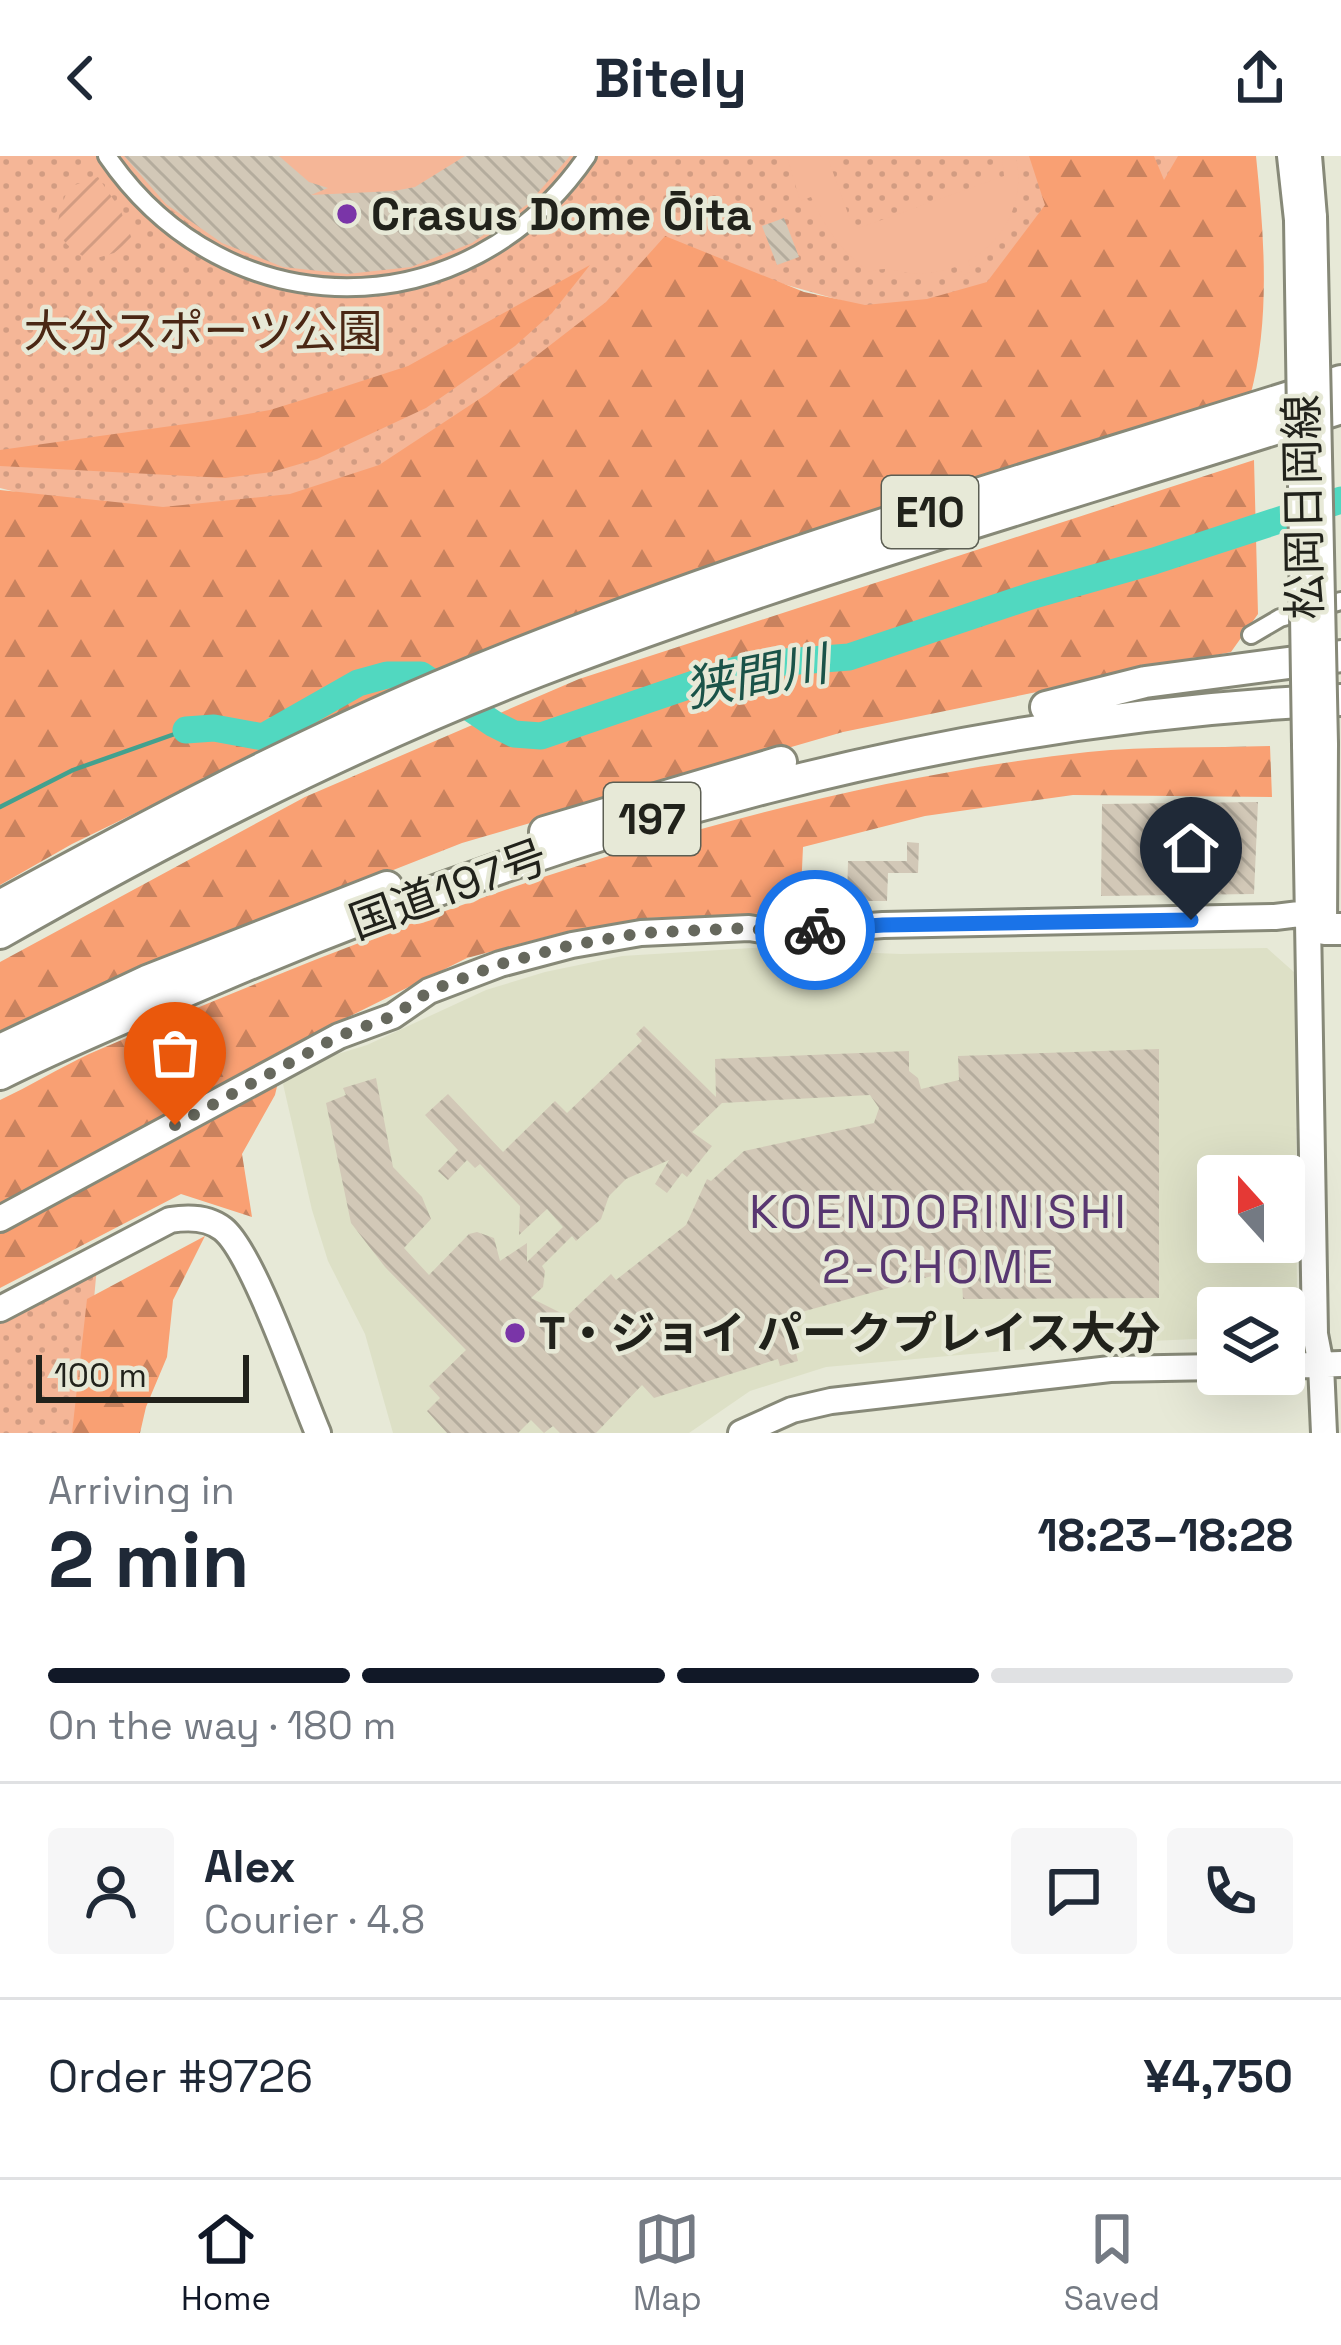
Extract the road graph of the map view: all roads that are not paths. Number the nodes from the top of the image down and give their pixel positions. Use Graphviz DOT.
graph roads {
  1 [pos="107,156"];
  2 [pos="586,156"];
  3 [pos="1290,156"];
  4 [pos="1309,156"];
  5 [pos="1306,218"];
  6 [pos="1341,377"];
  7 [pos="1341,408"];
  8 [pos="1341,602"];
  9 [pos="1246,649"];
  10 [pos="1341,656"];
  11 [pos="530,663"];
  12 [pos="1341,680"];
  13 [pos="1341,700"];
  14 [pos="1046,707"];
  15 [pos="1324,737"];
  16 [pos="852,765"];
  17 [pos="231,797"];
  18 [pos="0,906"];
  19 [pos="1324,921"];
  20 [pos="0,933"];
  21 [pos="0,1050"];
  22 [pos="0,1074"];
  23 [pos="0,1219"];
  24 [pos="0,1309"];
  25 [pos="1331,1365"];
  26 [pos="1197,1367"];
  27 [pos="317,1433"];
  28 [pos="741,1433"];
  29 [pos="1324,1433"];
  1 -- 2 [label="street"];
  3 -- 5 [label="street, 松岡日岡線"];
  4 -- 5 [label="street, 松岡日岡線"];
  5 -- 15 [label="street, 松岡日岡線, bridge"];
  6 -- 11 [label="highway, E10"];
  7 -- 11 [label="highway, E10"];
  8 -- 9 [label="street"];
  9 -- 10 [label="highway"];
  9 -- 14 [label="highway"];
  11 -- 17 [label="highway, E10"];
  12 -- 14 [label="highway, 国道197号 / 197"];
  13 -- 16 [label="highway, 国道197号 / 197"];
  14 -- 21 [label="highway, 国道197号 / 197"];
  15 -- 16 [label="highway"];
  15 -- 19 [label="street, 松岡日岡線"];
  16 -- 22 [label="highway, 国道197号 / 197"];
  17 -- 18 [label="highway, E10"];
  17 -- 20 [label="highway, E10"];
  19 -- 23 [label="street"];
  19 -- 25 [label="street, 松岡日岡線"];
  24 -- 27 [label="street"];
  25 -- 29 [label="street, 松岡日岡線"];
  26 -- 28 [label="street"];
}
